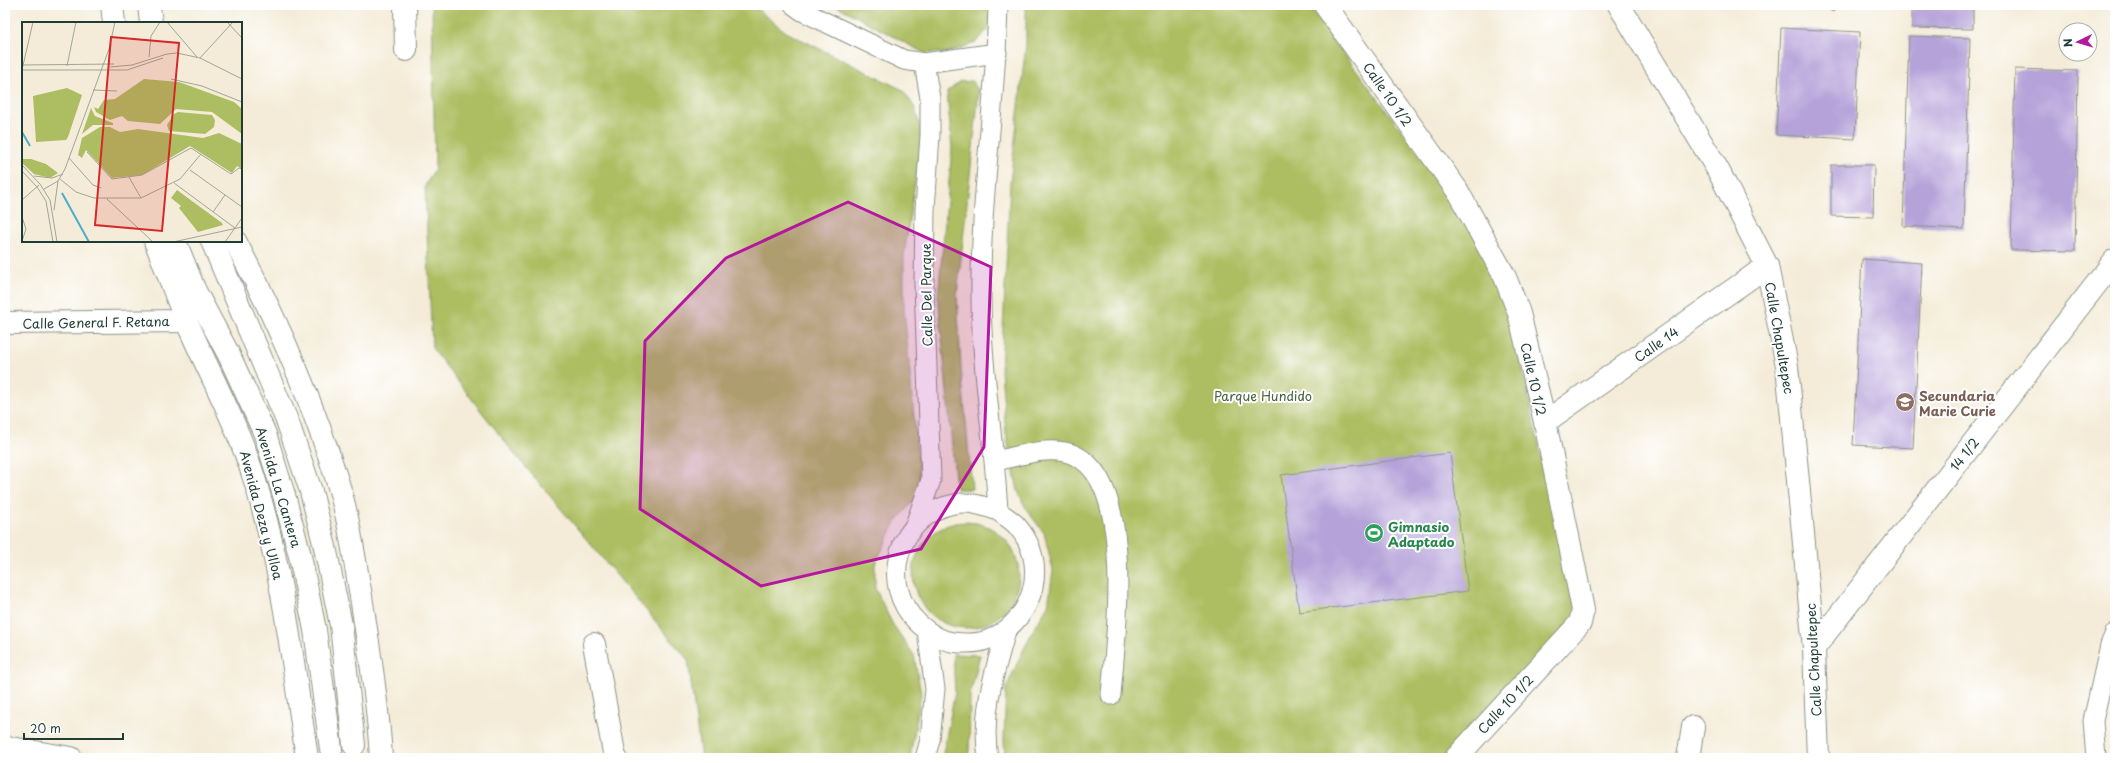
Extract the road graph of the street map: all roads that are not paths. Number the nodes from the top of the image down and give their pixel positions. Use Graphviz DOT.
graph roads {
  1 [pos="112,5"];
  2 [pos="149,5"];
  3 [pos="405,5"];
  4 [pos="794,5"];
  5 [pos="998,5"];
  6 [pos="1325,5"];
  7 [pos="1619,5"];
  8 [pos="114,22"];
  9 [pos="151,22"];
  10 [pos="406,50"];
  11 [pos="997,53"];
  12 [pos="924,63"];
  13 [pos="155,242"];
  14 [pos="175,242"];
  15 [pos="212,242"];
  16 [pos="236,242"];
  17 [pos="2115,260"];
  18 [pos="1767,266"];
  19 [pos="186,321"];
  20 [pos="5,323"];
  21 [pos="1545,422"];
  22 [pos="995,461"];
  23 [pos="998,511"];
  24 [pos="915,525"];
  25 [pos="927,631"];
  26 [pos="1006,631"];
  27 [pos="2115,633"];
  28 [pos="594,644"];
  29 [pos="1814,648"];
  30 [pos="1111,696"];
  31 [pos="1692,727"];
  32 [pos="354,745"];
  33 [pos="5,748"];
  34 [pos="331,749"];
  35 [pos="71,758"];
  36 [pos="306,758"];
  37 [pos="381,758"];
  38 [pos="615,758"];
  39 [pos="925,758"];
  40 [pos="988,758"];
  41 [pos="1456,758"];
  42 [pos="1688,758"];
  43 [pos="1818,758"];
  44 [pos="2096,758"];
  1 -- 8 [label="street"];
  2 -- 9 [label="street"];
  3 -- 10 [label="street"];
  4 -- 12 [label="lane"];
  5 -- 11 [label="lane"];
  6 -- 21 [label="street, Calle 10 1/2"];
  7 -- 18 [label="street, Calle Chapultepec"];
  11 -- 12 [label="lane"];
  11 -- 22 [label="lane"];
  12 -- 24 [label="lane, Calle Del Parque"];
  13 -- 19 [label="street, Avenida Deza y Ulloa"];
  14 -- 34 [label="street, Avenida La Cantera"];
  15 -- 32 [label="street, Avenida La Cantera"];
  16 -- 37 [label="street"];
  17 -- 29 [label="street, 14 1/2"];
  18 -- 21 [label="street, Calle 14"];
  18 -- 29 [label="street, Calle Chapultepec"];
  19 -- 20 [label="street, Calle General F. Retana"];
  19 -- 36 [label="street, Avenida Deza y Ulloa"];
  21 -- 41 [label="street, Calle 10 1/2"];
  22 -- 23 [label="lane"];
  22 -- 30 [label="lane"];
  23 -- 24 [label="lane, Calle Del Parque"];
  23 -- 26 [label="lane, Calle Del Parque"];
  24 -- 25 [label="lane, Calle Del Parque"];
  25 -- 26 [label="lane, Calle Del Parque"];
  25 -- 39 [label="lane"];
  26 -- 40 [label="lane, Calle Del Parque"];
  27 -- 44 [label="lane"];
  28 -- 38 [label="street"];
  29 -- 43 [label="street, Calle Chapultepec"];
  31 -- 42 [label="street"];
  33 -- 35 [label="street"];
}
